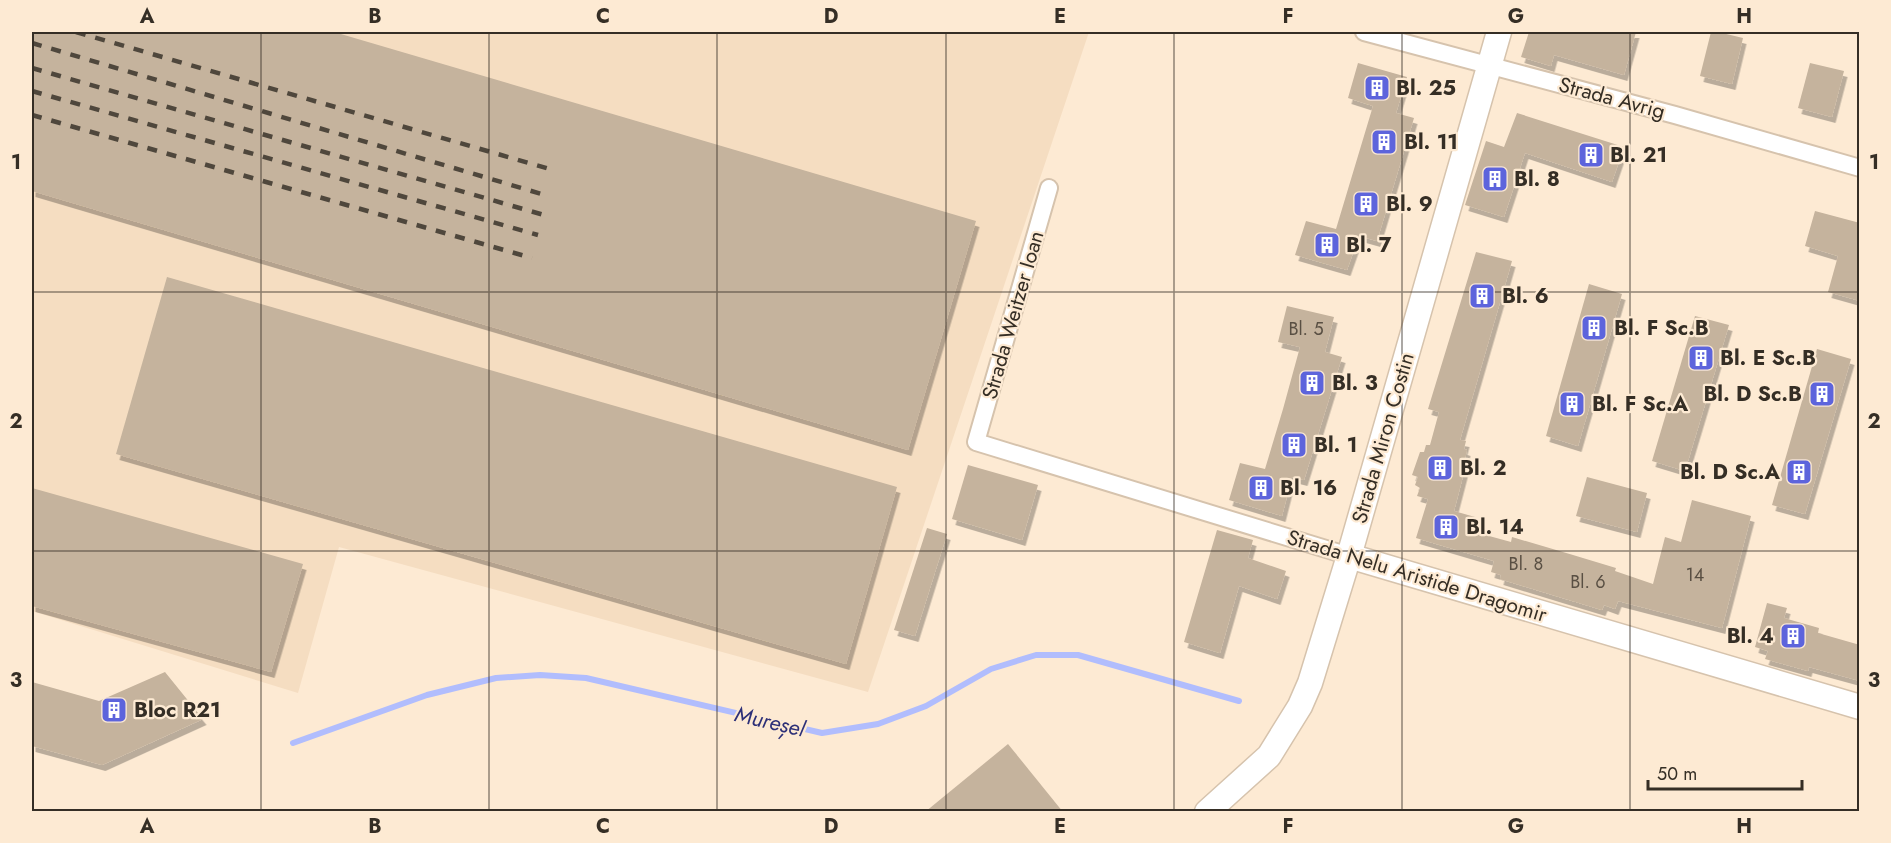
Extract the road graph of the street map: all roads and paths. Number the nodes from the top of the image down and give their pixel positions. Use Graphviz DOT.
graph roads {
  1 [pos="1364,32"];
  2 [pos="1499,32"];
  3 [pos="1490,65"];
  4 [pos="1860,168"];
  5 [pos="1049,188"];
  6 [pos="976,442"];
  7 [pos="1349,556"];
  8 [pos="1860,707"];
  9 [pos="1207,812"];
  1 -- 3 [label="street, Strada Avrig"];
  2 -- 3 [label="main road, Strada Miron Costin"];
  3 -- 4 [label="street, Strada Avrig"];
  3 -- 7 [label="main road, Strada Miron Costin"];
  5 -- 6 [label="street, Strada Weitzer Ioan"];
  6 -- 7 [label="street, Strada Nelu Aristide Dragomir"];
  7 -- 8 [label="main road, Strada Nelu Aristide Dragomir"];
  7 -- 9 [label="main road, Strada Miron Costin"];
}
